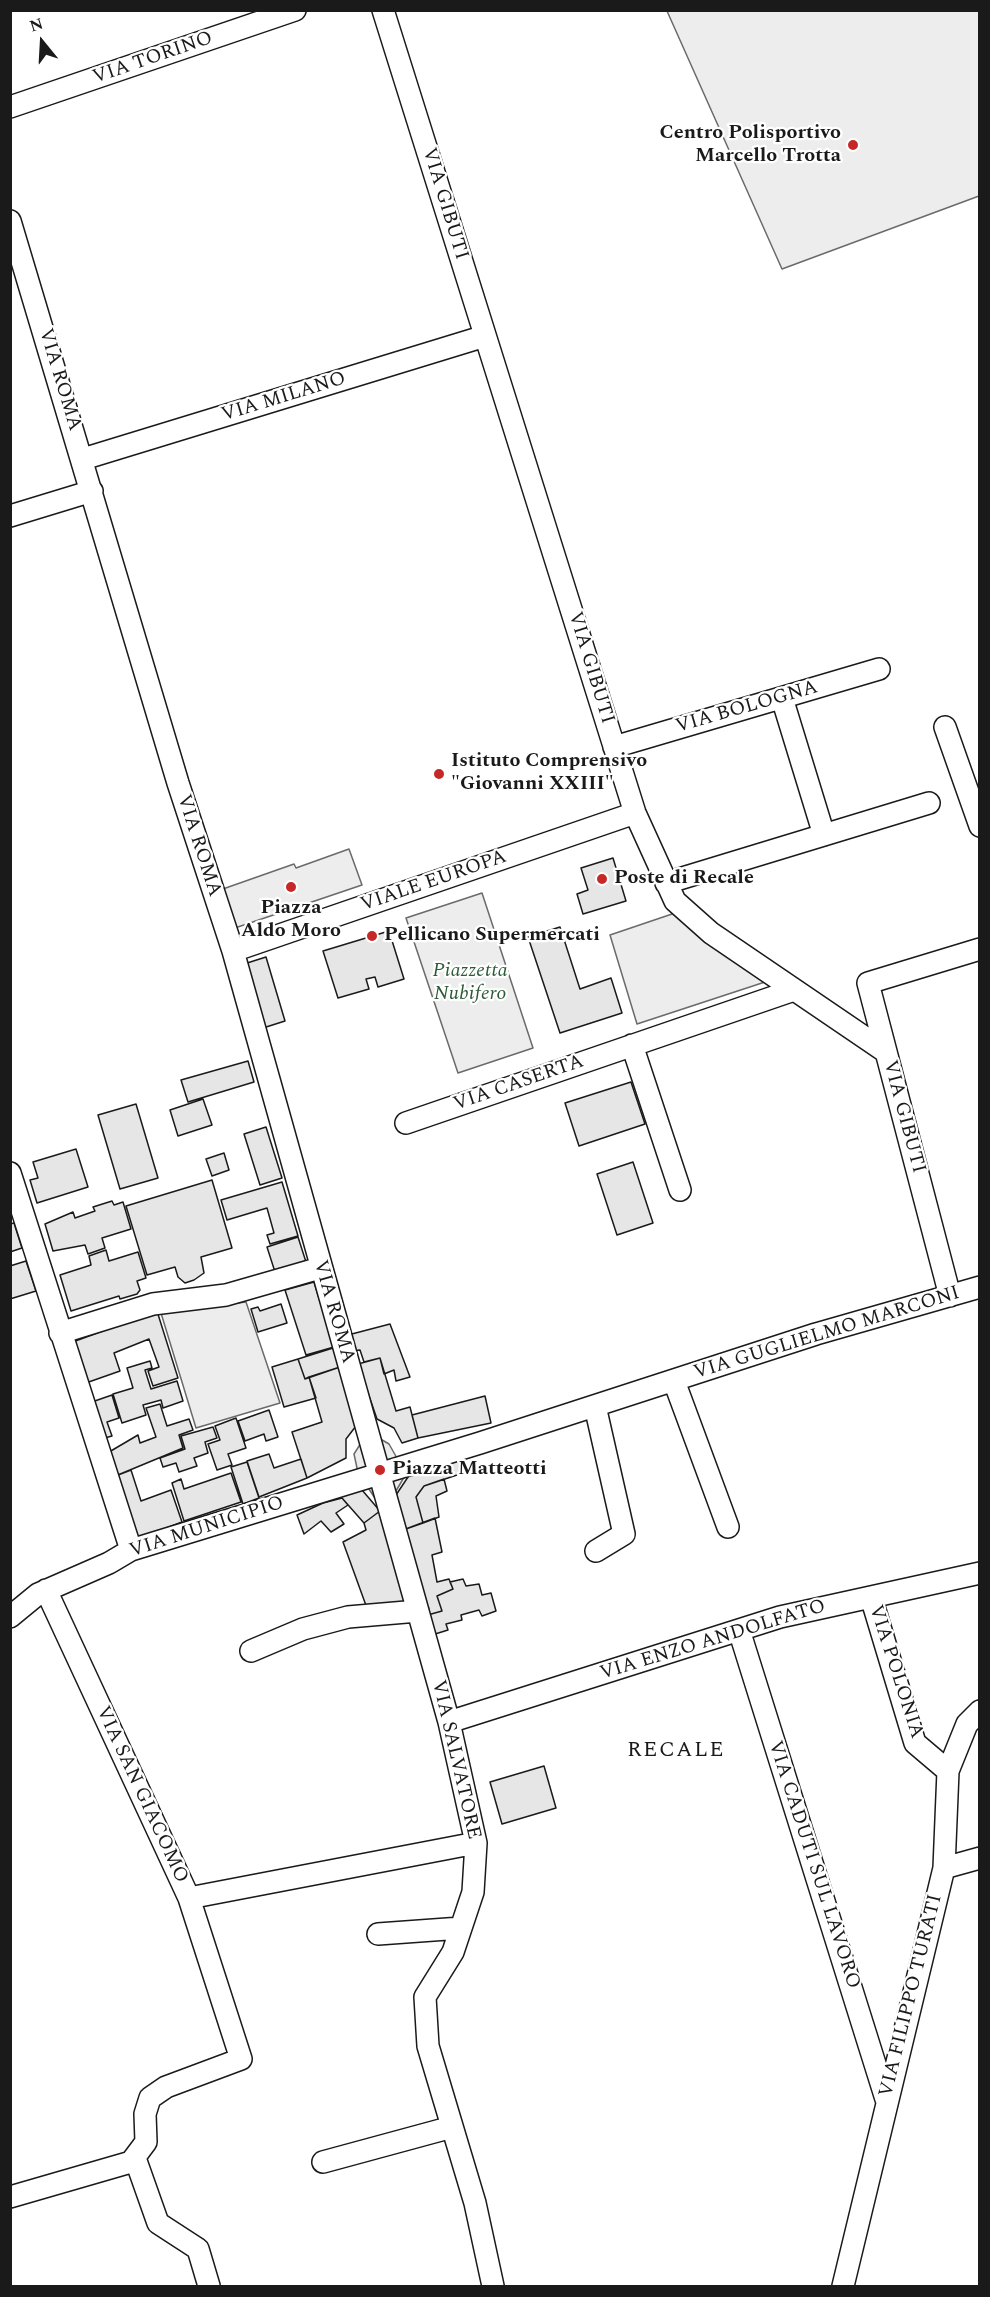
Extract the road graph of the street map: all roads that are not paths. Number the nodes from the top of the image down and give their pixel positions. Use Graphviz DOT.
graph roads {
  1 [pos="295,10"];
  2 [pos="383,10"];
  3 [pos="10,107"];
  4 [pos="10,221"];
  5 [pos="485,336"];
  6 [pos="83,459"];
  7 [pos="92,491"];
  8 [pos="10,516"];
  9 [pos="879,669"];
  10 [pos="782,698"];
  11 [pos="945,727"];
  12 [pos="614,747"];
  13 [pos="929,803"];
  14 [pos="635,813"];
  15 [pos="980,826"];
  16 [pos="824,835"];
  17 [pos="666,882"];
  18 [pos="980,949"];
  19 [pos="233,951"];
  20 [pos="794,990"];
  21 [pos="632,1045"];
  22 [pos="886,1052"];
  23 [pos="405,1123"];
  24 [pos="10,1173"];
  25 [pos="680,1190"];
  26 [pos="16,1211"];
  27 [pos="320,1268"];
  28 [pos="980,1287"];
  29 [pos="950,1296"];
  30 [pos="60,1333"];
  31 [pos="674,1381"];
  32 [pos="595,1406"];
  33 [pos="380,1472"];
  34 [pos="728,1527"];
  35 [pos="131,1550"];
  36 [pos="596,1551"];
  37 [pos="980,1573"];
  38 [pos="46,1590"];
  39 [pos="871,1597"];
  40 [pos="418,1611"];
  41 [pos="10,1617"];
  42 [pos="739,1630"];
  43 [pos="251,1651"];
  44 [pos="980,1711"];
  45 [pos="449,1722"];
  46 [pos="948,1771"];
  47 [pos="476,1843"];
  48 [pos="980,1858"];
  49 [pos="944,1868"];
  50 [pos="189,1898"];
  51 [pos="461,1928"];
  52 [pos="378,1934"];
  53 [pos="886,2100"];
  54 [pos="452,2127"];
  55 [pos="135,2158"];
  56 [pos="323,2162"];
  57 [pos="10,2197"];
  58 [pos="209,2286"];
  59 [pos="493,2286"];
  60 [pos="843,2286"];
  1 -- 3 [label="street, VIA TORINO"];
  2 -- 5 [label="street, VIA GIBUTI"];
  4 -- 6 [label="street, VIA ROMA"];
  5 -- 6 [label="street, VIA MILANO"];
  5 -- 12 [label="street, VIA GIBUTI"];
  6 -- 7 [label="street, VIA ROMA"];
  7 -- 8 [label="street"];
  7 -- 19 [label="street, VIA ROMA"];
  9 -- 10 [label="street, VIA BOLOGNA"];
  10 -- 12 [label="street, VIA BOLOGNA"];
  10 -- 16 [label="street"];
  11 -- 15 [label="street"];
  12 -- 14 [label="street, VIA GIBUTI"];
  13 -- 16 [label="street"];
  14 -- 17 [label="street, VIA GIBUTI"];
  14 -- 19 [label="street, VIALE EUROPA"];
  16 -- 17 [label="street"];
  17 -- 20 [label="street, VIA GIBUTI"];
  18 -- 22 [label="street"];
  19 -- 27 [label="street, VIA ROMA"];
  20 -- 21 [label="street, VIA CASERTA"];
  20 -- 22 [label="street, VIA GIBUTI"];
  21 -- 23 [label="street, VIA CASERTA"];
  21 -- 25 [label="street"];
  22 -- 29 [label="street, VIA GIBUTI"];
  24 -- 26 [label="street"];
  26 -- 30 [label="street"];
  27 -- 30 [label="street"];
  27 -- 33 [label="street, VIA ROMA"];
  28 -- 29 [label="street, VIA GUGLIELMO MARCONI"];
  29 -- 31 [label="street, VIA GUGLIELMO MARCONI"];
  30 -- 35 [label="street"];
  31 -- 32 [label="street, VIA GUGLIELMO MARCONI"];
  31 -- 34 [label="street, VIA GUGLIELMO MARCONI"];
  32 -- 33 [label="street, VIA GUGLIELMO MARCONI"];
  32 -- 36 [label="street"];
  33 -- 35 [label="street, VIA MUNICIPIO"];
  33 -- 40 [label="street, VIA SALVATORE"];
  35 -- 38 [label="street, VIA MUNICIPIO"];
  37 -- 39 [label="street, VIA ENZO ANDOLFATO"];
  38 -- 41 [label="street, VIA MUNICIPIO"];
  38 -- 50 [label="street, VIA SAN GIACOMO"];
  39 -- 42 [label="street, VIA ENZO ANDOLFATO"];
  39 -- 46 [label="street, VIA POLONIA"];
  40 -- 43 [label="street"];
  40 -- 45 [label="street, VIA SALVATORE"];
  42 -- 45 [label="street, VIA ENZO ANDOLFATO"];
  42 -- 53 [label="street, VIA CADUTI SUL LAVORO"];
  44 -- 46 [label="street, VIA FILIPPO TURATI"];
  45 -- 47 [label="street, VIA SALVATORE"];
  46 -- 49 [label="street, VIA FILIPPO TURATI"];
  47 -- 50 [label="street, VIA SAN GIACOMO"];
  47 -- 51 [label="street, VIA SALVATORE"];
  48 -- 49 [label="street"];
  49 -- 53 [label="street, VIA FILIPPO TURATI"];
  50 -- 55 [label="street"];
  51 -- 52 [label="street"];
  51 -- 54 [label="street, VIA SALVATORE"];
  53 -- 60 [label="street, VIA FILIPPO TURATI"];
  54 -- 56 [label="street"];
  54 -- 59 [label="street, VIA SALVATORE"];
  55 -- 57 [label="street"];
  55 -- 58 [label="street"];
}
